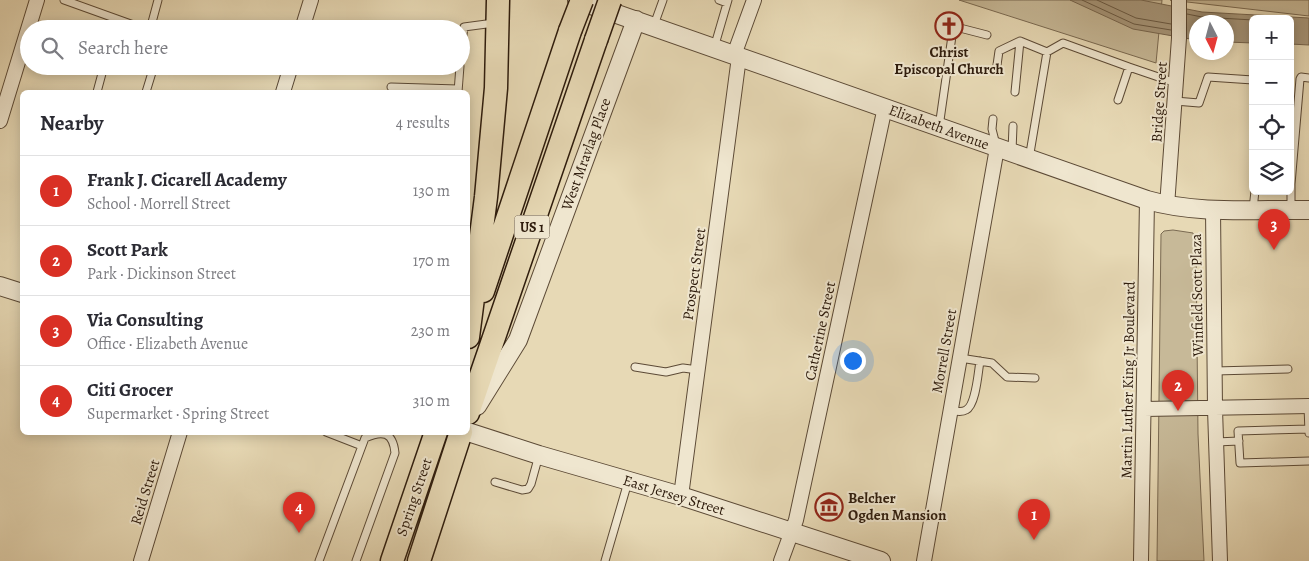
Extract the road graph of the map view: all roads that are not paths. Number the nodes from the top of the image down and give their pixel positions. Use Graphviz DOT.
graph roads {
  1 [pos="37,0"];
  2 [pos="64,0"];
  3 [pos="158,0"];
  4 [pos="311,0"];
  5 [pos="498,0"];
  6 [pos="577,0"];
  7 [pos="582,0"];
  8 [pos="610,0"];
  9 [pos="664,0"];
  10 [pos="719,0"];
  11 [pos="754,0"];
  12 [pos="728,1"];
  13 [pos="1179,3"];
  14 [pos="31,20"];
  15 [pos="120,20"];
  16 [pos="153,20"];
  17 [pos="305,20"];
  18 [pos="636,20"];
  19 [pos="497,22"];
  20 [pos="470,26"];
  21 [pos="654,27"];
  22 [pos="987,35"];
  23 [pos="1020,41"];
  24 [pos="714,48"];
  25 [pos="1047,52"];
  26 [pos="20,56"];
  27 [pos="736,56"];
  28 [pos="997,65"];
  29 [pos="1129,67"];
  30 [pos="102,75"];
  31 [pos="151,75"];
  32 [pos="288,75"];
  33 [pos="459,75"];
  34 [pos="1309,78"];
  35 [pos="1249,80"];
  36 [pos="1177,83"];
  37 [pos="391,86"];
  38 [pos="98,90"];
  39 [pos="147,90"];
  40 [pos="284,90"];
  41 [pos="445,90"];
  42 [pos="458,90"];
  43 [pos="1015,92"];
  44 [pos="1118,100"];
  45 [pos="1175,101"];
  46 [pos="885,108"];
  47 [pos="993,119"];
  48 [pos="0,121"];
  49 [pos="1013,126"];
  50 [pos="939,127"];
  51 [pos="1004,150"];
  52 [pos="1029,159"];
  53 [pos="1255,195"];
  54 [pos="1147,200"];
  55 [pos="1167,206"];
  56 [pos="1213,209"];
  57 [pos="1253,209"];
  58 [pos="1300,210"];
  59 [pos="0,286"];
  60 [pos="20,292"];
  61 [pos="470,321"];
  62 [pos="470,332"];
  63 [pos="960,358"];
  64 [pos="980,361"];
  65 [pos="635,367"];
  66 [pos="1288,369"];
  67 [pos="698,370"];
  68 [pos="1215,371"];
  69 [pos="1035,378"];
  70 [pos="1308,406"];
  71 [pos="470,407"];
  72 [pos="1144,409"];
  73 [pos="1215,409"];
  74 [pos="950,410"];
  75 [pos="470,418"];
  76 [pos="1309,429"];
  77 [pos="470,433"];
  78 [pos="1309,433"];
  79 [pos="179,435"];
  80 [pos="334,435"];
  81 [pos="378,435"];
  82 [pos="385,435"];
  83 [pos="435,435"];
  84 [pos="460,435"];
  85 [pos="1238,441"];
  86 [pos="1216,442"];
  87 [pos="362,446"];
  88 [pos="539,455"];
  89 [pos="1309,460"];
  90 [pos="628,481"];
  91 [pos="495,482"];
  92 [pos="681,496"];
  93 [pos="791,532"];
  94 [pos="856,557"];
  95 [pos="141,561"];
  96 [pos="319,561"];
  97 [pos="356,561"];
  98 [pos="392,561"];
  99 [pos="419,561"];
  100 [pos="605,561"];
  101 [pos="781,561"];
  102 [pos="881,561"];
  103 [pos="924,561"];
  104 [pos="1141,561"];
  105 [pos="1220,561"];
  1 -- 14 [label="street"];
  2 -- 15 [label="lane"];
  3 -- 16 [label="lane"];
  4 -- 17 [label="street"];
  5 -- 19 [label="highway"];
  6 -- 18 [label="street, Elizabeth Avenue"];
  7 -- 62 [label="highway, US 1, bridge"];
  8 -- 71 [label="highway, US 1, bridge"];
  9 -- 21 [label="lane"];
  10 -- 12 [label="lane"];
  11 -- 27 [label="street, Prospect Street"];
  12 -- 24 [label="lane"];
  13 -- 36 [label="street, Bridge Street"];
  18 -- 21 [label="street, Elizabeth Avenue"];
  18 -- 75 [label="street, West Mravlag Place"];
  19 -- 20 [label="lane"];
  19 -- 61 [label="highway"];
  21 -- 24 [label="street, Elizabeth Avenue"];
  22 -- 50 [label="lane"];
  23 -- 25 [label="lane"];
  23 -- 28 [label="lane"];
  23 -- 43 [label="lane"];
  24 -- 27 [label="street, Elizabeth Avenue"];
  25 -- 29 [label="lane"];
  25 -- 52 [label="lane"];
  26 -- 48 [label="street"];
  27 -- 46 [label="street, Elizabeth Avenue"];
  27 -- 67 [label="street, Prospect Street"];
  29 -- 36 [label="lane"];
  29 -- 44 [label="lane"];
  30 -- 38 [label="lane"];
  31 -- 39 [label="lane"];
  32 -- 40 [label="street"];
  33 -- 42 [label="lane"];
  34 -- 58 [label="lane"];
  35 -- 45 [label="lane"];
  36 -- 45 [label="street, Bridge Street"];
  37 -- 41 [label="lane"];
  45 -- 55 [label="street, Bridge Street"];
  46 -- 50 [label="street, Elizabeth Avenue"];
  46 -- 93 [label="street, Catherine Street"];
  47 -- 51 [label="lane"];
  49 -- 51 [label="lane"];
  50 -- 51 [label="street, Elizabeth Avenue"];
  51 -- 52 [label="street, Elizabeth Avenue"];
  51 -- 63 [label="street, Morrell Street"];
  52 -- 54 [label="street, Elizabeth Avenue"];
  53 -- 57 [label="lane"];
  54 -- 55 [label="street, Elizabeth Avenue"];
  54 -- 72 [label="street, Martin Luther King Jr Boulevard"];
  55 -- 56 [label="street, Elizabeth Avenue"];
  56 -- 57 [label="street, Elizabeth Avenue"];
  56 -- 68 [label="street, Winfield Scott Plaza"];
  57 -- 58 [label="street, Elizabeth Avenue"];
  59 -- 60 [label="street"];
  63 -- 64 [label="lane"];
  63 -- 74 [label="street, Morrell Street"];
  64 -- 69 [label="lane"];
  64 -- 74 [label="lane"];
  65 -- 67 [label="lane"];
  66 -- 68 [label="lane"];
  67 -- 92 [label="street, Prospect Street"];
  68 -- 73 [label="street, Winfield Scott Plaza"];
  70 -- 73 [label="street"];
  70 -- 76 [label="lane"];
  72 -- 73 [label="street"];
  72 -- 104 [label="street, Martin Luther King Jr Boulevard"];
  73 -- 86 [label="street, Winfield Scott Plaza"];
  74 -- 103 [label="street, Morrell Street"];
  76 -- 78 [label="lane"];
  76 -- 85 [label="lane"];
  77 -- 88 [label="street, East Jersey Street"];
  79 -- 95 [label="street, Reid Street"];
  80 -- 87 [label="lane"];
  81 -- 87 [label="lane"];
  82 -- 97 [label="lane"];
  83 -- 98 [label="highway, Spring Street"];
  84 -- 99 [label="highway, Spring Street"];
  85 -- 86 [label="lane"];
  85 -- 89 [label="lane"];
  86 -- 105 [label="street, Winfield Scott Plaza"];
  87 -- 96 [label="lane"];
  88 -- 90 [label="street, East Jersey Street"];
  88 -- 91 [label="lane"];
  90 -- 92 [label="street, East Jersey Street"];
  90 -- 100 [label="lane"];
  92 -- 93 [label="street, East Jersey Street"];
  93 -- 94 [label="street, East Jersey Street"];
  93 -- 101 [label="street, Catherine Street"];
  94 -- 102 [label="street, East Jersey Street"];
}
